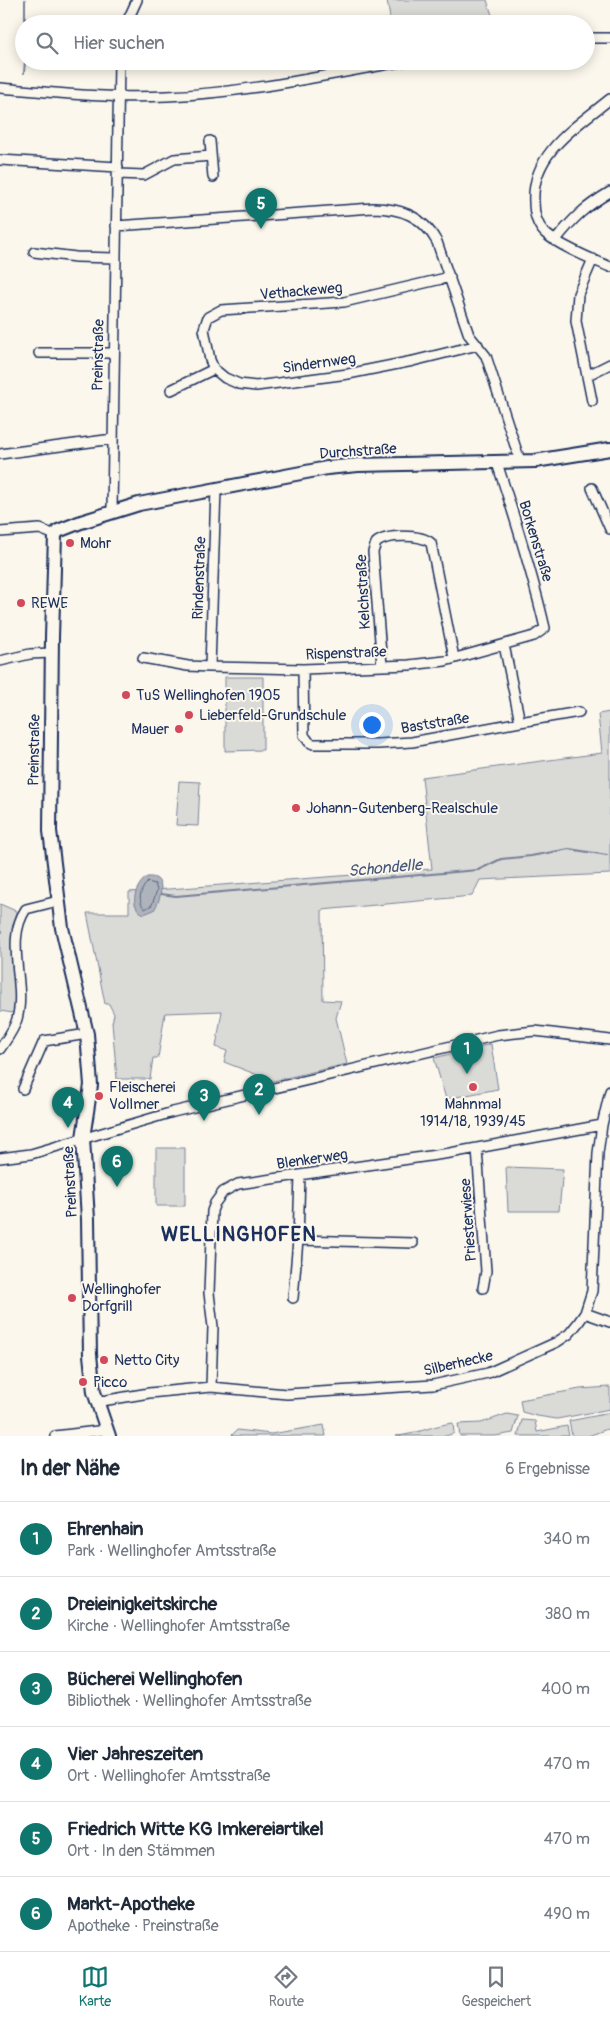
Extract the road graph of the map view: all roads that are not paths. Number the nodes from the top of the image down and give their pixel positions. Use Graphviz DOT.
graph roads {
  1 [pos="137,0"];
  2 [pos="130,15"];
  3 [pos="595,38"];
  4 [pos="610,38"];
  5 [pos="119,70"];
  6 [pos="351,70"];
  7 [pos="0,88"];
  8 [pos="119,97"];
  9 [pos="610,99"];
  10 [pos="210,141"];
  11 [pos="211,156"];
  12 [pos="0,160"];
  13 [pos="118,171"];
  14 [pos="213,177"];
  15 [pos="610,192"];
  16 [pos="116,226"];
  17 [pos="555,240"];
  18 [pos="34,252"];
  19 [pos="115,258"];
  20 [pos="592,259"];
  21 [pos="610,267"];
  22 [pos="450,277"];
  23 [pos="478,345"];
  24 [pos="39,353"];
  25 [pos="114,353"];
  26 [pos="610,364"];
  27 [pos="214,369"];
  28 [pos="588,375"];
  29 [pos="170,390"];
  30 [pos="592,401"];
  31 [pos="113,439"];
  32 [pos="610,449"];
  33 [pos="0,454"];
  34 [pos="520,461"];
  35 [pos="497,463"];
  36 [pos="592,488"];
  37 [pos="216,489"];
  38 [pos="112,511"];
  39 [pos="610,529"];
  40 [pos="0,532"];
  41 [pos="55,535"];
  42 [pos="544,628"];
  43 [pos="504,645"];
  44 [pos="51,653"];
  45 [pos="143,658"];
  46 [pos="454,658"];
  47 [pos="0,662"];
  48 [pos="382,666"];
  49 [pos="210,668"];
  50 [pos="303,669"];
  51 [pos="579,712"];
  52 [pos="520,722"];
  53 [pos="58,901"];
  54 [pos="87,1034"];
  55 [pos="610,1040"];
  56 [pos="0,1049"];
  57 [pos="23,1089"];
  58 [pos="610,1091"];
  59 [pos="602,1125"];
  60 [pos="83,1138"];
  61 [pos="477,1149"];
  62 [pos="0,1158"];
  63 [pos="300,1175"];
  64 [pos="298,1240"];
  65 [pos="413,1243"];
  66 [pos="483,1288"];
  67 [pos="293,1298"];
  68 [pos="585,1313"];
  69 [pos="610,1322"];
  70 [pos="211,1387"];
  71 [pos="96,1402"];
  72 [pos="107,1433"];
  73 [pos="55,1436"];
  1 -- 2 [label="street"];
  3 -- 4 [label="street"];
  5 -- 8 [label="street, Preinstraße"];
  6 -- 8 [label="street"];
  7 -- 8 [label="street"];
  8 -- 13 [label="street, Preinstraße"];
  9 -- 17 [label="street"];
  10 -- 11 [label="street"];
  11 -- 13 [label="street"];
  11 -- 14 [label="street"];
  12 -- 13 [label="street"];
  13 -- 16 [label="street, Preinstraße"];
  15 -- 17 [label="street"];
  16 -- 19 [label="street, Preinstraße"];
  16 -- 22 [label="street"];
  17 -- 20 [label="street"];
  18 -- 19 [label="street"];
  19 -- 25 [label="street, Preinstraße"];
  20 -- 21 [label="street"];
  20 -- 28 [label="street"];
  22 -- 23 [label="street"];
  22 -- 27 [label="street, Vethackeweg"];
  23 -- 27 [label="street, Sindernweg"];
  23 -- 34 [label="street"];
  24 -- 25 [label="street"];
  25 -- 31 [label="street, Preinstraße"];
  26 -- 28 [label="street"];
  27 -- 29 [label="street"];
  28 -- 30 [label="street"];
  31 -- 33 [label="street"];
  31 -- 38 [label="street, Preinstraße"];
  32 -- 34 [label="street, Durchstraße"];
  34 -- 35 [label="street, Durchstraße"];
  35 -- 37 [label="street, Durchstraße"];
  35 -- 42 [label="street, Borkenstraße"];
  36 -- 39 [label="street"];
  37 -- 38 [label="street, Durchstraße"];
  37 -- 49 [label="street, Rindenstraße"];
  38 -- 41 [label="street"];
  40 -- 41 [label="street"];
  41 -- 44 [label="street, Preinstraße"];
  42 -- 43 [label="street, Rispenstraße"];
  43 -- 46 [label="street, Rispenstraße"];
  43 -- 52 [label="street"];
  44 -- 47 [label="street"];
  44 -- 53 [label="street, Preinstraße"];
  45 -- 49 [label="street, Rispenstraße"];
  46 -- 48 [label="street, Rispenstraße"];
  46 -- 48 [label="street, Kelchstraße"];
  48 -- 50 [label="street, Rispenstraße"];
  49 -- 50 [label="street, Rispenstraße"];
  50 -- 52 [label="street, Baststraße"];
  51 -- 52 [label="street, Baststraße"];
  53 -- 54 [label="street, Preinstraße"];
  53 -- 56 [label="street"];
  54 -- 57 [label="street"];
  54 -- 60 [label="street, Preinstraße"];
  55 -- 60 [label="street"];
  58 -- 59 [label="street, Silberhecke"];
  59 -- 61 [label="street, Blenkerweg"];
  59 -- 68 [label="street, Silberhecke"];
  60 -- 62 [label="street"];
  60 -- 71 [label="street, Preinstraße"];
  61 -- 63 [label="street, Blenkerweg"];
  61 -- 66 [label="street, Priesterwiese"];
  63 -- 64 [label="street"];
  63 -- 70 [label="street, Blenkerweg"];
  64 -- 65 [label="street"];
  64 -- 67 [label="street"];
  68 -- 69 [label="street"];
  68 -- 70 [label="street, Silberhecke"];
  70 -- 71 [label="street, Silberhecke"];
  71 -- 72 [label="street, Preinstraße"];
  72 -- 73 [label="street"];
}
